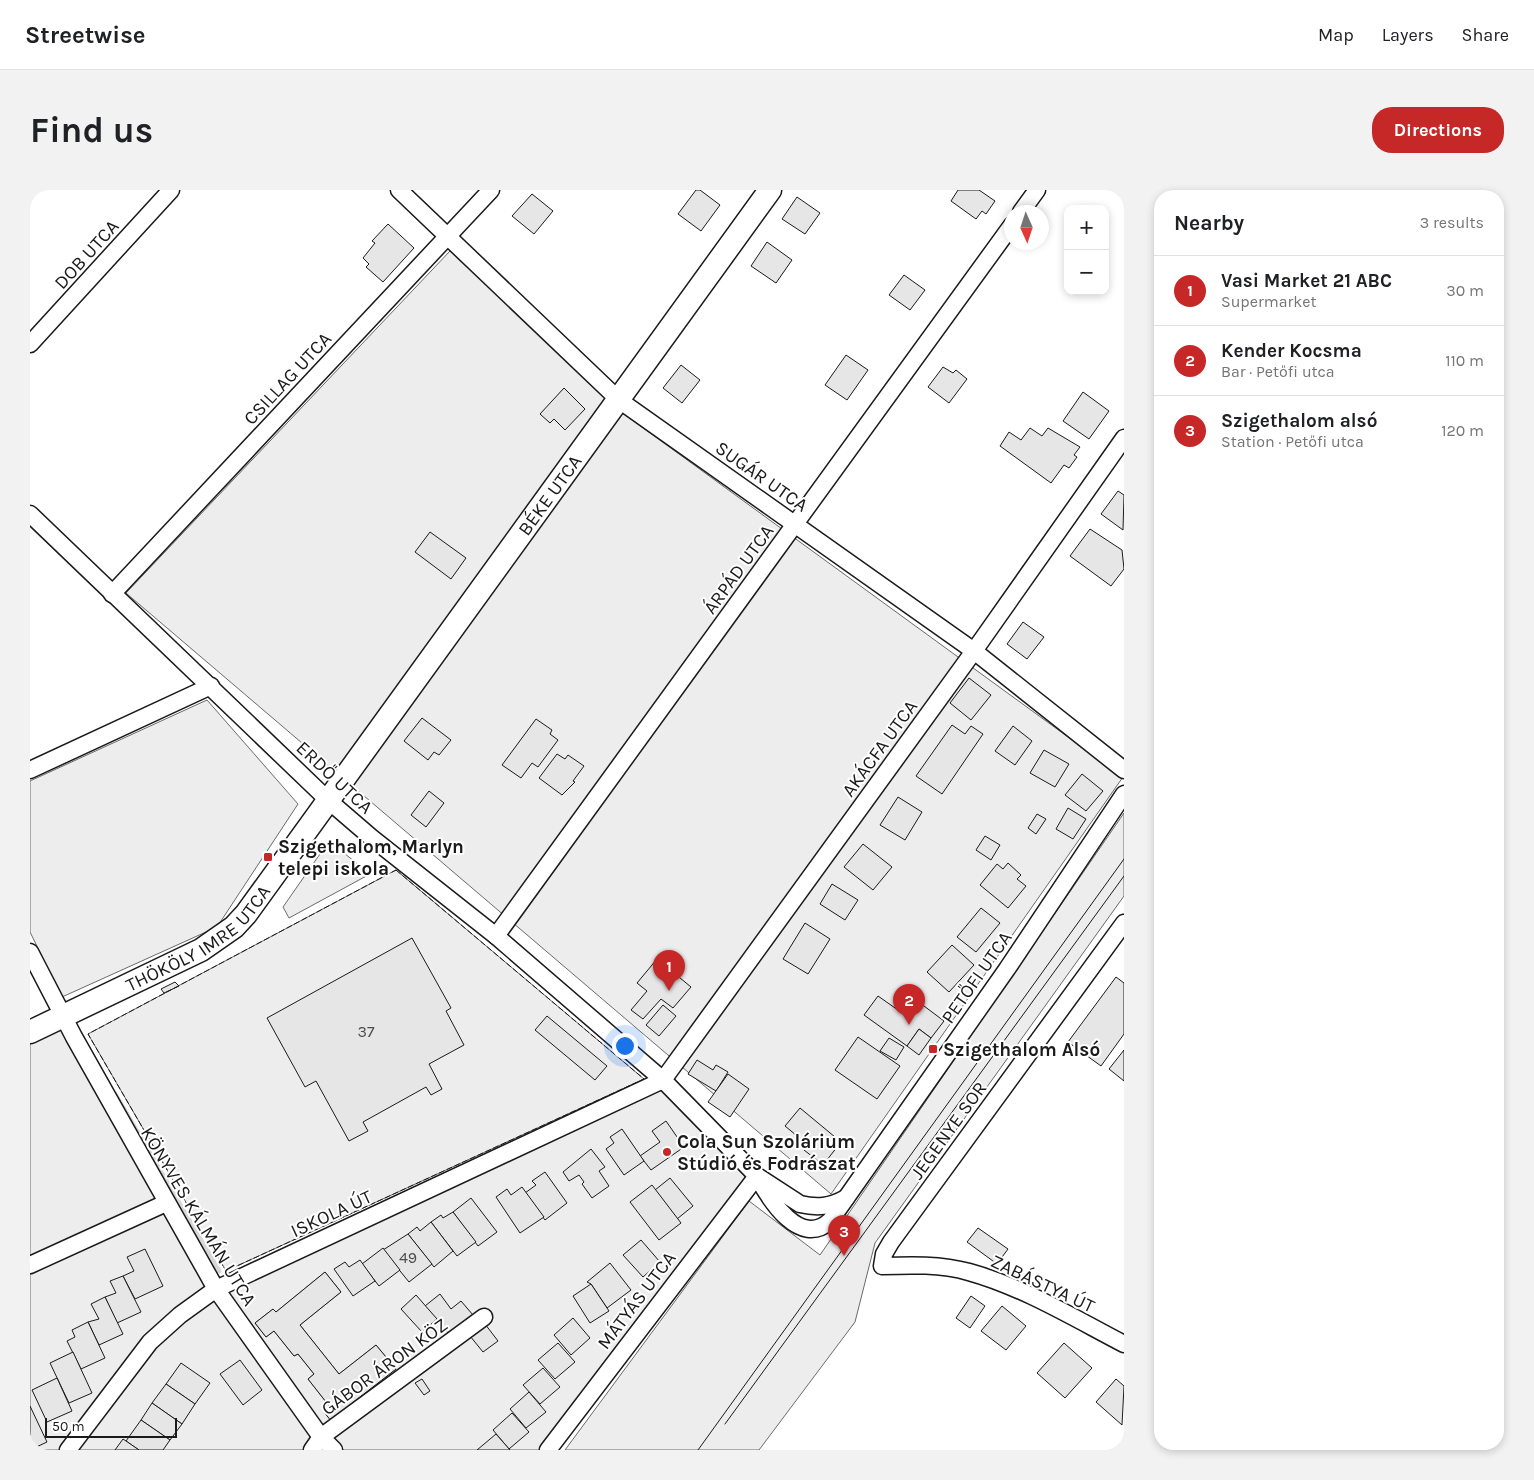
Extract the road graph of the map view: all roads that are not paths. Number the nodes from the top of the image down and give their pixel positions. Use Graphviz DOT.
graph roads {
  1 [pos="171,190"];
  2 [pos="399,190"];
  3 [pos="491,190"];
  4 [pos="770,190"];
  5 [pos="1037,190"];
  6 [pos="1025,205"];
  7 [pos="448,235"];
  8 [pos="1004,236"];
  9 [pos="30,344"];
  10 [pos="619,400"];
  11 [pos="1124,438"];
  12 [pos="30,514"];
  13 [pos="796,524"];
  14 [pos="112,594"];
  15 [pos="974,651"];
  16 [pos="211,686"];
  17 [pos="30,770"];
  18 [pos="1124,770"];
  19 [pos="1124,794"];
  20 [pos="329,801"];
  21 [pos="1124,923"];
  22 [pos="496,936"];
  23 [pos="30,952"];
  24 [pos="62,1016"];
  25 [pos="30,1032"];
  26 [pos="664,1080"];
  27 [pos="757,1176"];
  28 [pos="846,1198"];
  29 [pos="166,1203"];
  30 [pos="826,1224"];
  31 [pos="30,1265"];
  32 [pos="882,1266"];
  33 [pos="216,1289"];
  34 [pos="484,1317"];
  35 [pos="1124,1344"];
  36 [pos="321,1436"];
  37 [pos="68,1450"];
  38 [pos="312,1450"];
  39 [pos="334,1450"];
  40 [pos="548,1450"];
  1 -- 9 [label="street, DOB UTCA"];
  2 -- 7 [label="street, SUGÁR UTCA"];
  3 -- 7 [label="street, CSILLAG UTCA"];
  4 -- 10 [label="street, BÉKE UTCA"];
  5 -- 6 [label="street"];
  7 -- 10 [label="street, SUGÁR UTCA"];
  7 -- 14 [label="street, CSILLAG UTCA"];
  8 -- 13 [label="street, ÁRPÁD UTCA"];
  10 -- 13 [label="street, SUGÁR UTCA"];
  10 -- 20 [label="street, BÉKE UTCA"];
  11 -- 15 [label="street, AKÁCFA UTCA"];
  12 -- 14 [label="street, ERDŐ UTCA"];
  13 -- 15 [label="street, SUGÁR UTCA"];
  13 -- 22 [label="street, ÁRPÁD UTCA"];
  14 -- 16 [label="street, ERDŐ UTCA"];
  15 -- 18 [label="street, SUGÁR UTCA"];
  15 -- 26 [label="street, AKÁCFA UTCA"];
  16 -- 17 [label="street"];
  16 -- 20 [label="street, ERDŐ UTCA"];
  19 -- 28 [label="street, PETŐFI UTCA"];
  20 -- 22 [label="street, ERDŐ UTCA"];
  20 -- 24 [label="street, THÖKÖLY IMRE UTCA"];
  21 -- 32 [label="street, JEGENYE SOR"];
  22 -- 26 [label="street, ERDŐ UTCA"];
  23 -- 24 [label="street, KÖNYVES KÁLMÁN UTCA"];
  24 -- 25 [label="street, THÖKÖLY IMRE UTCA"];
  24 -- 29 [label="street, KÖNYVES KÁLMÁN UTCA"];
  26 -- 27 [label="street, ERDŐ UTCA"];
  26 -- 33 [label="street, ISKOLA ÚT"];
  27 -- 28 [label="street, ERDŐ UTCA"];
  27 -- 30 [label="street, ERDŐ UTCA"];
  27 -- 40 [label="street, MÁTYÁS UTCA"];
  28 -- 30 [label="street, PETŐFI UTCA"];
  29 -- 31 [label="street"];
  29 -- 33 [label="street, KÖNYVES KÁLMÁN UTCA"];
  32 -- 35 [label="street, ZABÁSTYA ÚT"];
  33 -- 36 [label="street, KÖNYVES KÁLMÁN UTCA"];
  33 -- 37 [label="street, ISKOLA ÚT"];
  34 -- 36 [label="street, GÁBOR ÁRON KÖZ"];
  36 -- 38 [label="street, GÁBOR ÁRON KÖZ"];
  36 -- 39 [label="street, KÖNYVES KÁLMÁN UTCA"];
}
